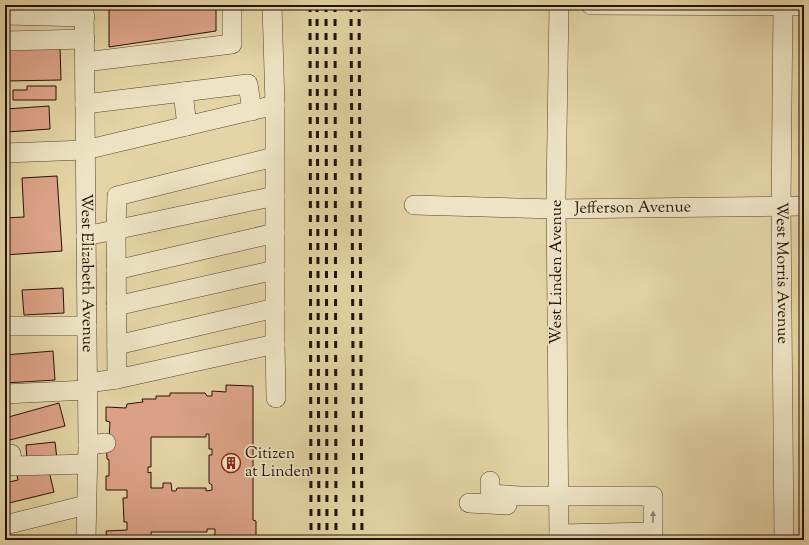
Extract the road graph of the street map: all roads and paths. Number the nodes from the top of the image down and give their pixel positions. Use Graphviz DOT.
graph roads {
  1 [pos="232,5"];
  2 [pos="272,5"];
  3 [pos="559,5"];
  4 [pos="591,5"];
  5 [pos="783,5"];
  6 [pos="804,6"];
  7 [pos="85,11"];
  8 [pos="5,15"];
  9 [pos="85,39"];
  10 [pos="5,41"];
  11 [pos="85,62"];
  12 [pos="183,92"];
  13 [pos="85,104"];
  14 [pos="275,105"];
  15 [pos="252,111"];
  16 [pos="187,126"];
  17 [pos="85,150"];
  18 [pos="5,153"];
  19 [pos="274,157"];
  20 [pos="275,196"];
  21 [pos="414,205"];
  22 [pos="781,206"];
  23 [pos="804,206"];
  24 [pos="556,209"];
  25 [pos="116,230"];
  26 [pos="275,233"];
  27 [pos="86,236"];
  28 [pos="116,270"];
  29 [pos="275,270"];
  30 [pos="116,306"];
  31 [pos="275,308"];
  32 [pos="5,326"];
  33 [pos="87,326"];
  34 [pos="275,344"];
  35 [pos="117,345"];
  36 [pos="117,378"];
  37 [pos="87,386"];
  38 [pos="5,394"];
  39 [pos="276,398"];
  40 [pos="106,443"];
  41 [pos="11,454"];
  42 [pos="87,455"];
  43 [pos="490,481"];
  44 [pos="559,500"];
  45 [pos="469,504"];
  46 [pos="86,505"];
  47 [pos="5,525"];
  48 [pos="559,537"];
  49 [pos="86,540"];
  50 [pos="784,540"];
  1 -- 11 [label="street"];
  2 -- 14 [label="street"];
  3 -- 24 [label="street, West Linden Avenue"];
  4 -- 5 [label="street"];
  5 -- 6 [label="street"];
  5 -- 22 [label="street, West Morris Avenue"];
  7 -- 8 [label="street"];
  7 -- 9 [label="street, West Elizabeth Avenue"];
  9 -- 10 [label="street"];
  9 -- 11 [label="street, West Elizabeth Avenue"];
  11 -- 13 [label="street, West Elizabeth Avenue"];
  12 -- 13 [label="street"];
  12 -- 15 [label="street"];
  12 -- 16 [label="street"];
  13 -- 17 [label="street, West Elizabeth Avenue"];
  14 -- 15 [label="street"];
  14 -- 19 [label="street"];
  15 -- 16 [label="street"];
  16 -- 17 [label="street"];
  17 -- 18 [label="street"];
  17 -- 27 [label="street, West Elizabeth Avenue"];
  19 -- 20 [label="street"];
  19 -- 25 [label="street"];
  20 -- 25 [label="street"];
  20 -- 26 [label="street"];
  21 -- 24 [label="street, Jefferson Avenue"];
  22 -- 23 [label="street, Jefferson Avenue"];
  22 -- 24 [label="street, Jefferson Avenue"];
  22 -- 50 [label="street, West Morris Avenue"];
  24 -- 44 [label="street, West Linden Avenue"];
  25 -- 27 [label="street"];
  25 -- 28 [label="street"];
  26 -- 28 [label="street"];
  26 -- 29 [label="street"];
  27 -- 33 [label="street, West Elizabeth Avenue"];
  28 -- 30 [label="street"];
  29 -- 30 [label="street"];
  29 -- 31 [label="street"];
  30 -- 35 [label="street"];
  31 -- 34 [label="street"];
  31 -- 35 [label="street"];
  32 -- 33 [label="street"];
  33 -- 37 [label="street, West Elizabeth Avenue"];
  34 -- 36 [label="street"];
  34 -- 39 [label="street"];
  35 -- 36 [label="street"];
  36 -- 37 [label="street"];
  37 -- 38 [label="street"];
  37 -- 42 [label="street, West Elizabeth Avenue"];
  40 -- 42 [label="street"];
  41 -- 42 [label="street"];
  42 -- 46 [label="street, West Elizabeth Avenue"];
  43 -- 44 [label="street"];
  44 -- 45 [label="street"];
  44 -- 48 [label="street, West Linden Avenue"];
  48 -- 44 [label="street, one-way"];
  46 -- 47 [label="street"];
  46 -- 49 [label="street, West Elizabeth Avenue"];
}
